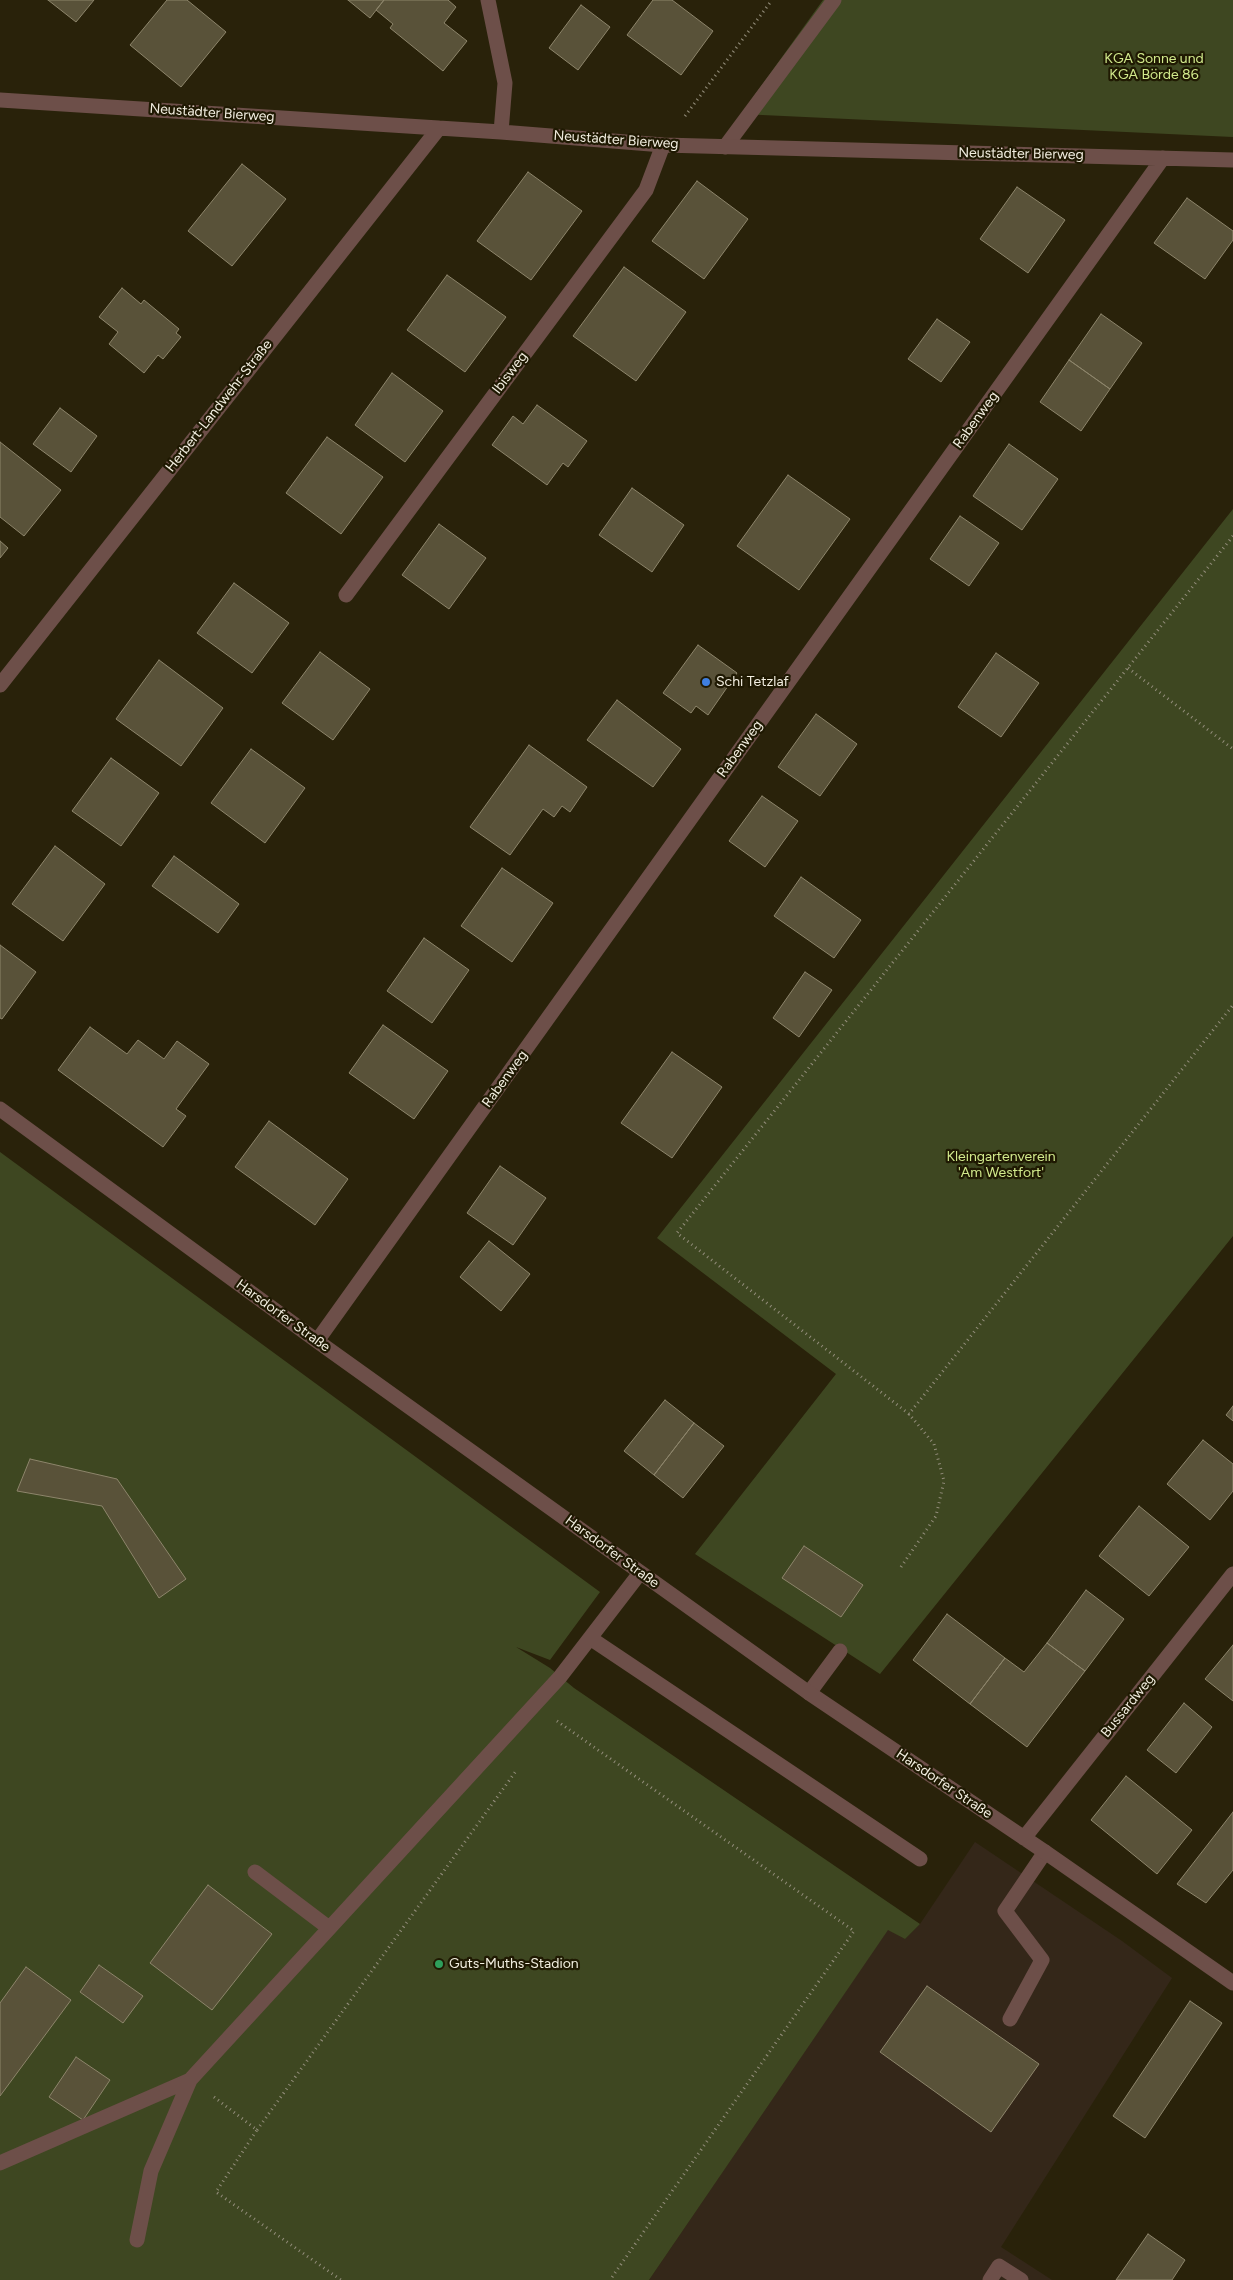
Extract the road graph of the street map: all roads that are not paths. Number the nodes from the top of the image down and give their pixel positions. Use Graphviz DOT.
graph roads {
  1 [pos="488,0"];
  2 [pos="834,0"];
  3 [pos="0,100"];
  4 [pos="439,128"];
  5 [pos="501,132"];
  6 [pos="663,145"];
  7 [pos="725,147"];
  8 [pos="1163,158"];
  9 [pos="1233,160"];
  10 [pos="346,596"];
  11 [pos="0,685"];
  12 [pos="0,1110"];
  13 [pos="317,1341"];
  14 [pos="640,1573"];
  15 [pos="1233,1574"];
  16 [pos="590,1638"];
  17 [pos="840,1651"];
  18 [pos="809,1693"];
  19 [pos="1024,1838"];
  20 [pos="1045,1852"];
  21 [pos="920,1858"];
  22 [pos="255,1872"];
  23 [pos="329,1928"];
  24 [pos="1233,1983"];
  25 [pos="1010,2019"];
  26 [pos="190,2080"];
  27 [pos="0,2163"];
  28 [pos="137,2240"];
  29 [pos="990,2280"];
  30 [pos="1022,2280"];
  1 -- 5 [label="street"];
  2 -- 7 [label="street"];
  3 -- 4 [label="street, Neustädter Bierweg"];
  4 -- 5 [label="street, Neustädter Bierweg"];
  4 -- 11 [label="street, Herbert-Landwehr-Straße"];
  5 -- 6 [label="street, Neustädter Bierweg"];
  6 -- 7 [label="street, Neustädter Bierweg"];
  6 -- 10 [label="street, Ibisweg"];
  7 -- 8 [label="street, Neustädter Bierweg"];
  8 -- 9 [label="street, Neustädter Bierweg"];
  8 -- 13 [label="street, Rabenweg"];
  12 -- 13 [label="street, Harsdorfer Straße"];
  13 -- 14 [label="street, Harsdorfer Straße"];
  14 -- 16 [label="street"];
  14 -- 18 [label="street, Harsdorfer Straße"];
  15 -- 19 [label="street, Bussardweg"];
  16 -- 21 [label="street"];
  16 -- 23 [label="street"];
  17 -- 18 [label="street"];
  18 -- 19 [label="street, Harsdorfer Straße"];
  19 -- 20 [label="street, Harsdorfer Straße"];
  20 -- 24 [label="street, Harsdorfer Straße"];
  20 -- 25 [label="street"];
  22 -- 23 [label="street"];
  23 -- 26 [label="street"];
  26 -- 27 [label="street"];
  26 -- 28 [label="street"];
  29 -- 30 [label="street"];
}
